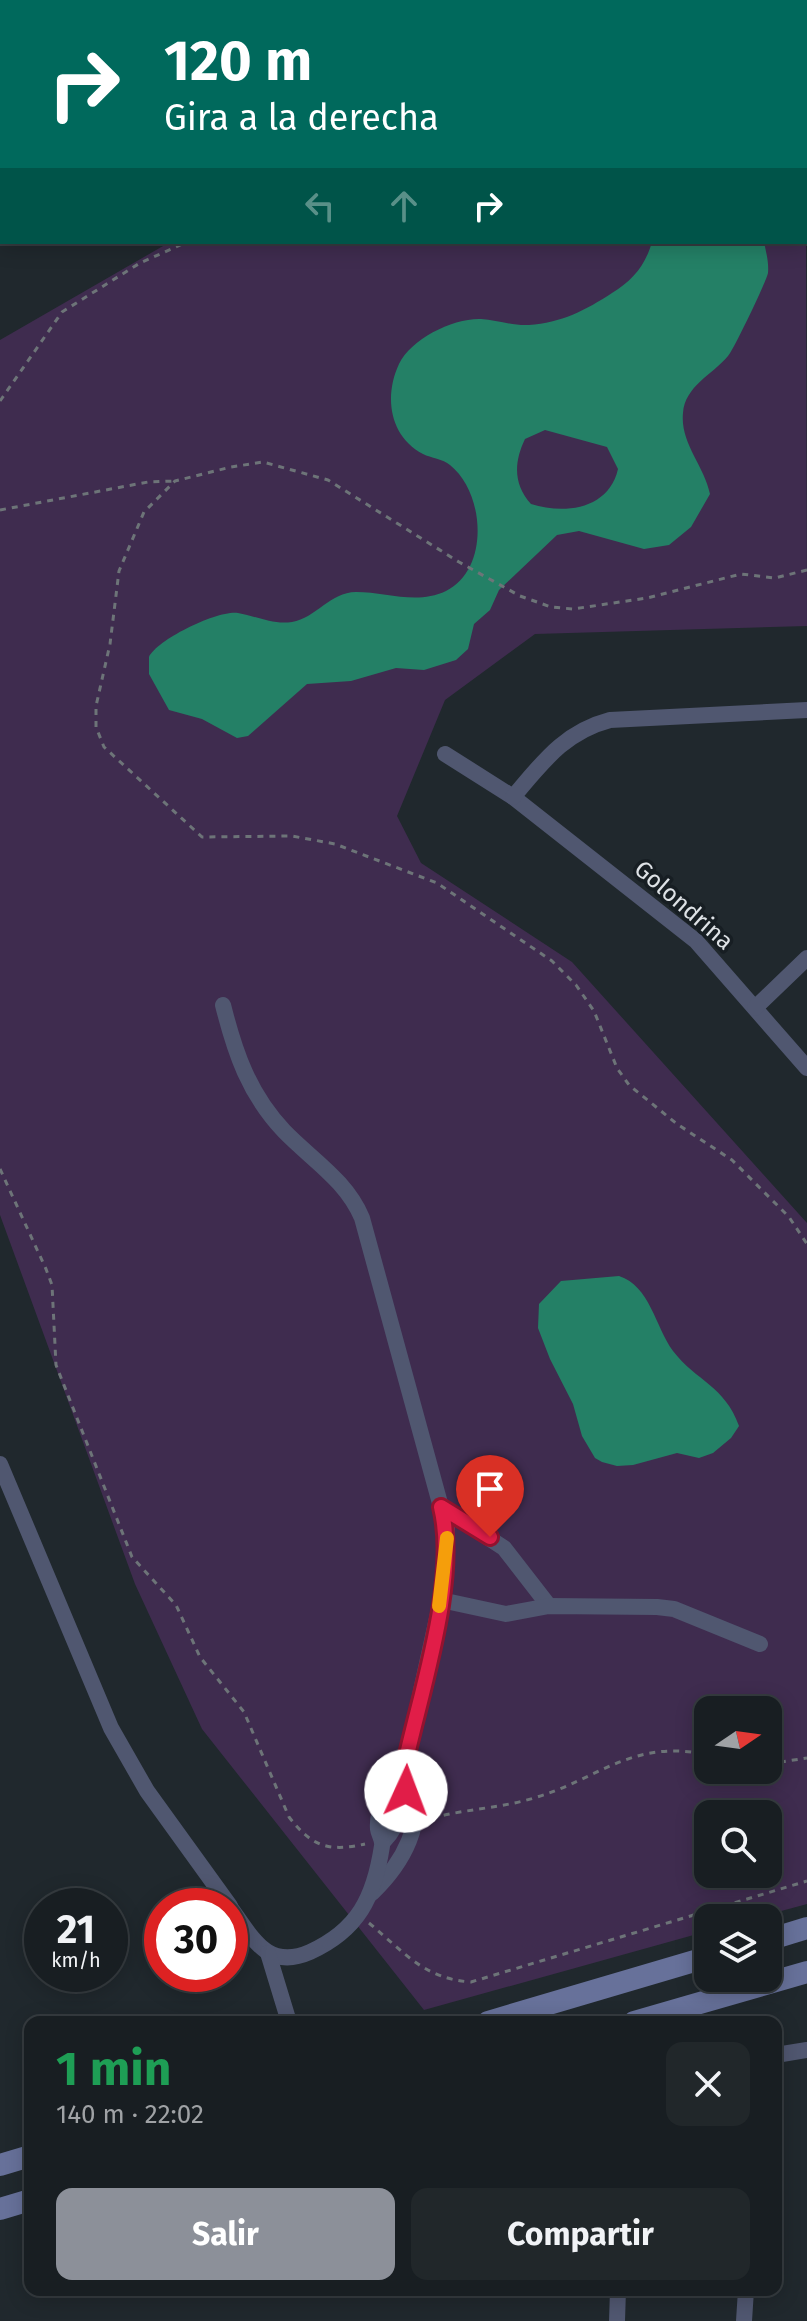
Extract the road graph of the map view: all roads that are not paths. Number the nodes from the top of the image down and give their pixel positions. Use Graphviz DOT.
graph roads {
  1 [pos="807,710"];
  2 [pos="445,754"];
  3 [pos="513,797"];
  4 [pos="807,958"];
  5 [pos="223,1005"];
  6 [pos="755,1008"];
  7 [pos="807,1068"];
  8 [pos="0,1464"];
  9 [pos="441,1507"];
  10 [pos="441,1600"];
  11 [pos="549,1606"];
  12 [pos="760,1644"];
  13 [pos="404,1768"];
  14 [pos="217,1888"];
  15 [pos="371,1894"];
  16 [pos="807,1928"];
  17 [pos="248,1931"];
  18 [pos="782,1936"];
  19 [pos="268,1953"];
  20 [pos="694,1961"];
  21 [pos="807,1972"];
  22 [pos="287,2016"];
  23 [pos="508,2016"];
  24 [pos="655,2016"];
  25 [pos="807,2050"];
  26 [pos="782,2054"];
  27 [pos="24,2158"];
  28 [pos="0,2165"];
  29 [pos="24,2202"];
  30 [pos="0,2209"];
  31 [pos="618,2296"];
  32 [pos="746,2296"];
  33 [pos="617,2321"];
  34 [pos="744,2321"];
  1 -- 3 [label="street"];
  2 -- 3 [label="street, Golondrina"];
  3 -- 6 [label="street, Golondrina"];
  4 -- 6 [label="street"];
  5 -- 9 [label="street"];
  6 -- 7 [label="street, Golondrina"];
  8 -- 14 [label="street"];
  9 -- 10 [label="street"];
  9 -- 11 [label="street"];
  10 -- 11 [label="street"];
  10 -- 13 [label="street"];
  11 -- 12 [label="street"];
  13 -- 15 [label="street"];
  13 -- 15 [label="street"];
  15 -- 19 [label="street"];
  16 -- 18 [label="main road"];
  17 -- 19 [label="street"];
  19 -- 22 [label="street"];
  20 -- 23 [label="main road"];
  21 -- 24 [label="main road"];
  25 -- 26 [label="street"];
  27 -- 28 [label="main road"];
  29 -- 30 [label="main road"];
  31 -- 33 [label="street"];
  32 -- 34 [label="street"];
}
